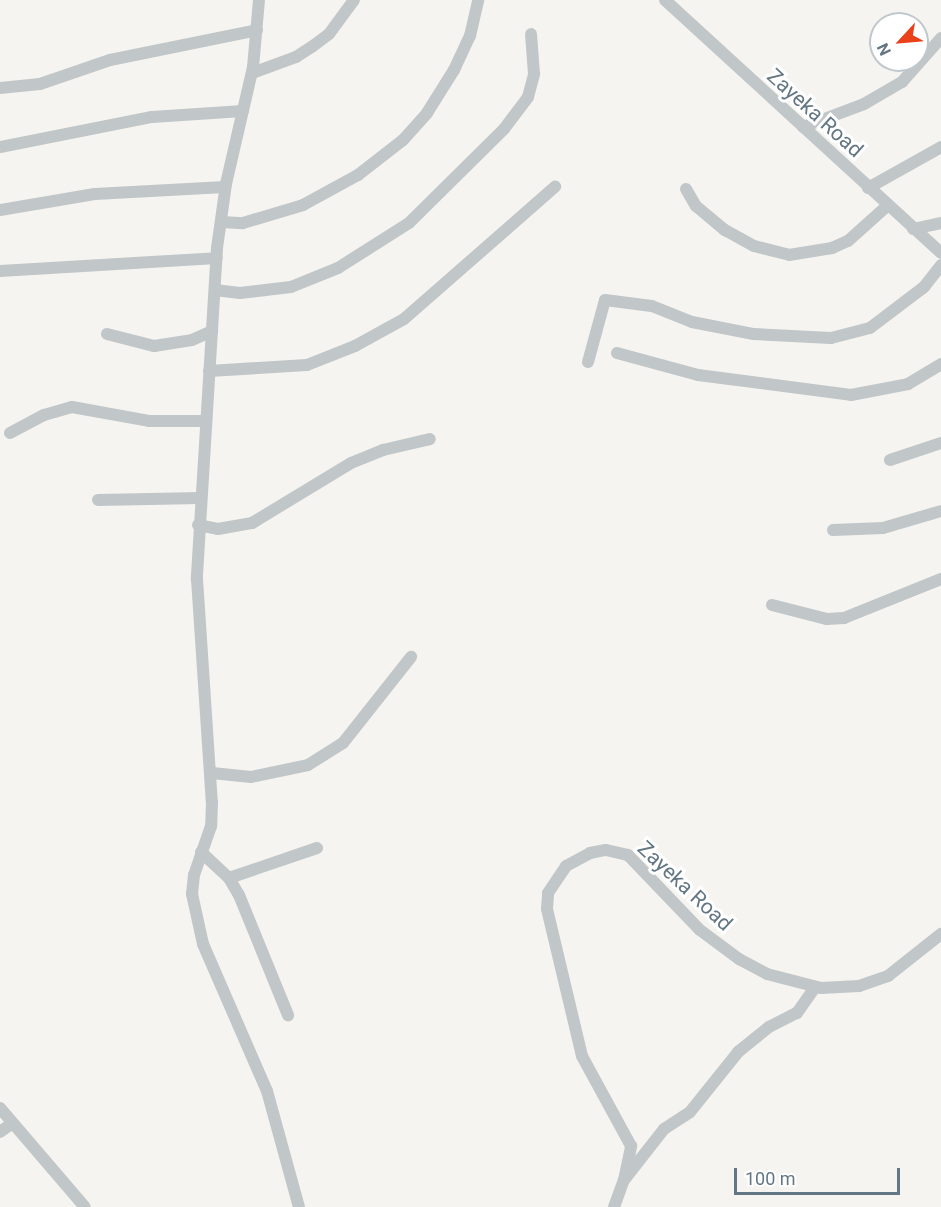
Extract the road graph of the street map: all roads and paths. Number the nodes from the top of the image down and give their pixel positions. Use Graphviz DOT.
graph roads {
  1 [pos="260,0"];
  2 [pos="354,0"];
  3 [pos="478,0"];
  4 [pos="665,0"];
  5 [pos="257,30"];
  6 [pos="531,34"];
  7 [pos="941,38"];
  8 [pos="252,73"];
  9 [pos="0,88"];
  10 [pos="243,111"];
  11 [pos="803,127"];
  12 [pos="0,147"];
  13 [pos="941,147"];
  14 [pos="225,187"];
  15 [pos="555,187"];
  16 [pos="686,189"];
  17 [pos="868,189"];
  18 [pos="887,206"];
  19 [pos="0,210"];
  20 [pos="221,222"];
  21 [pos="941,223"];
  22 [pos="913,229"];
  23 [pos="941,253"];
  24 [pos="217,258"];
  25 [pos="941,265"];
  26 [pos="0,271"];
  27 [pos="215,290"];
  28 [pos="212,331"];
  29 [pos="107,334"];
  30 [pos="617,353"];
  31 [pos="588,362"];
  32 [pos="941,364"];
  33 [pos="209,371"];
  34 [pos="206,421"];
  35 [pos="10,434"];
  36 [pos="430,439"];
  37 [pos="941,443"];
  38 [pos="890,460"];
  39 [pos="200,498"];
  40 [pos="98,500"];
  41 [pos="941,511"];
  42 [pos="198,525"];
  43 [pos="833,530"];
  44 [pos="941,579"];
  45 [pos="772,605"];
  46 [pos="411,657"];
  47 [pos="212,773"];
  48 [pos="317,848"];
  49 [pos="201,852"];
  50 [pos="229,878"];
  51 [pos="941,934"];
  52 [pos="815,987"];
  53 [pos="288,1015"];
  54 [pos="0,1108"];
  55 [pos="11,1124"];
  56 [pos="0,1132"];
  57 [pos="624,1180"];
  58 [pos="85,1207"];
  59 [pos="299,1207"];
  60 [pos="614,1207"];
  1 -- 5 [label="street"];
  2 -- 8 [label="street"];
  3 -- 20 [label="street"];
  4 -- 11 [label="street, Zayeka Road"];
  5 -- 8 [label="street"];
  5 -- 9 [label="street"];
  6 -- 27 [label="street"];
  7 -- 11 [label="street"];
  8 -- 10 [label="street"];
  10 -- 12 [label="street"];
  10 -- 14 [label="street"];
  11 -- 17 [label="street, Zayeka Road"];
  13 -- 17 [label="street"];
  14 -- 19 [label="street"];
  14 -- 20 [label="street"];
  15 -- 33 [label="street"];
  16 -- 18 [label="street"];
  17 -- 18 [label="street, Zayeka Road"];
  18 -- 22 [label="street, Zayeka Road"];
  20 -- 24 [label="street"];
  21 -- 22 [label="street"];
  22 -- 23 [label="street, Zayeka Road"];
  24 -- 26 [label="street"];
  24 -- 27 [label="street"];
  25 -- 31 [label="street"];
  27 -- 28 [label="street"];
  28 -- 29 [label="street"];
  28 -- 33 [label="street"];
  30 -- 32 [label="street"];
  33 -- 34 [label="street"];
  34 -- 35 [label="street"];
  34 -- 39 [label="street"];
  36 -- 42 [label="street"];
  37 -- 38 [label="street"];
  39 -- 40 [label="street"];
  39 -- 42 [label="street"];
  41 -- 43 [label="street"];
  42 -- 47 [label="street"];
  44 -- 45 [label="street"];
  46 -- 47 [label="street"];
  47 -- 49 [label="street"];
  48 -- 50 [label="street"];
  49 -- 50 [label="street"];
  49 -- 59 [label="street"];
  50 -- 53 [label="street"];
  51 -- 52 [label="street, Zayeka Road"];
  52 -- 57 [label="street"];
  52 -- 57 [label="street, Zayeka Road"];
  54 -- 55 [label="street"];
  55 -- 56 [label="street"];
  55 -- 58 [label="street"];
  57 -- 60 [label="street, Zayeka Road"];
}
